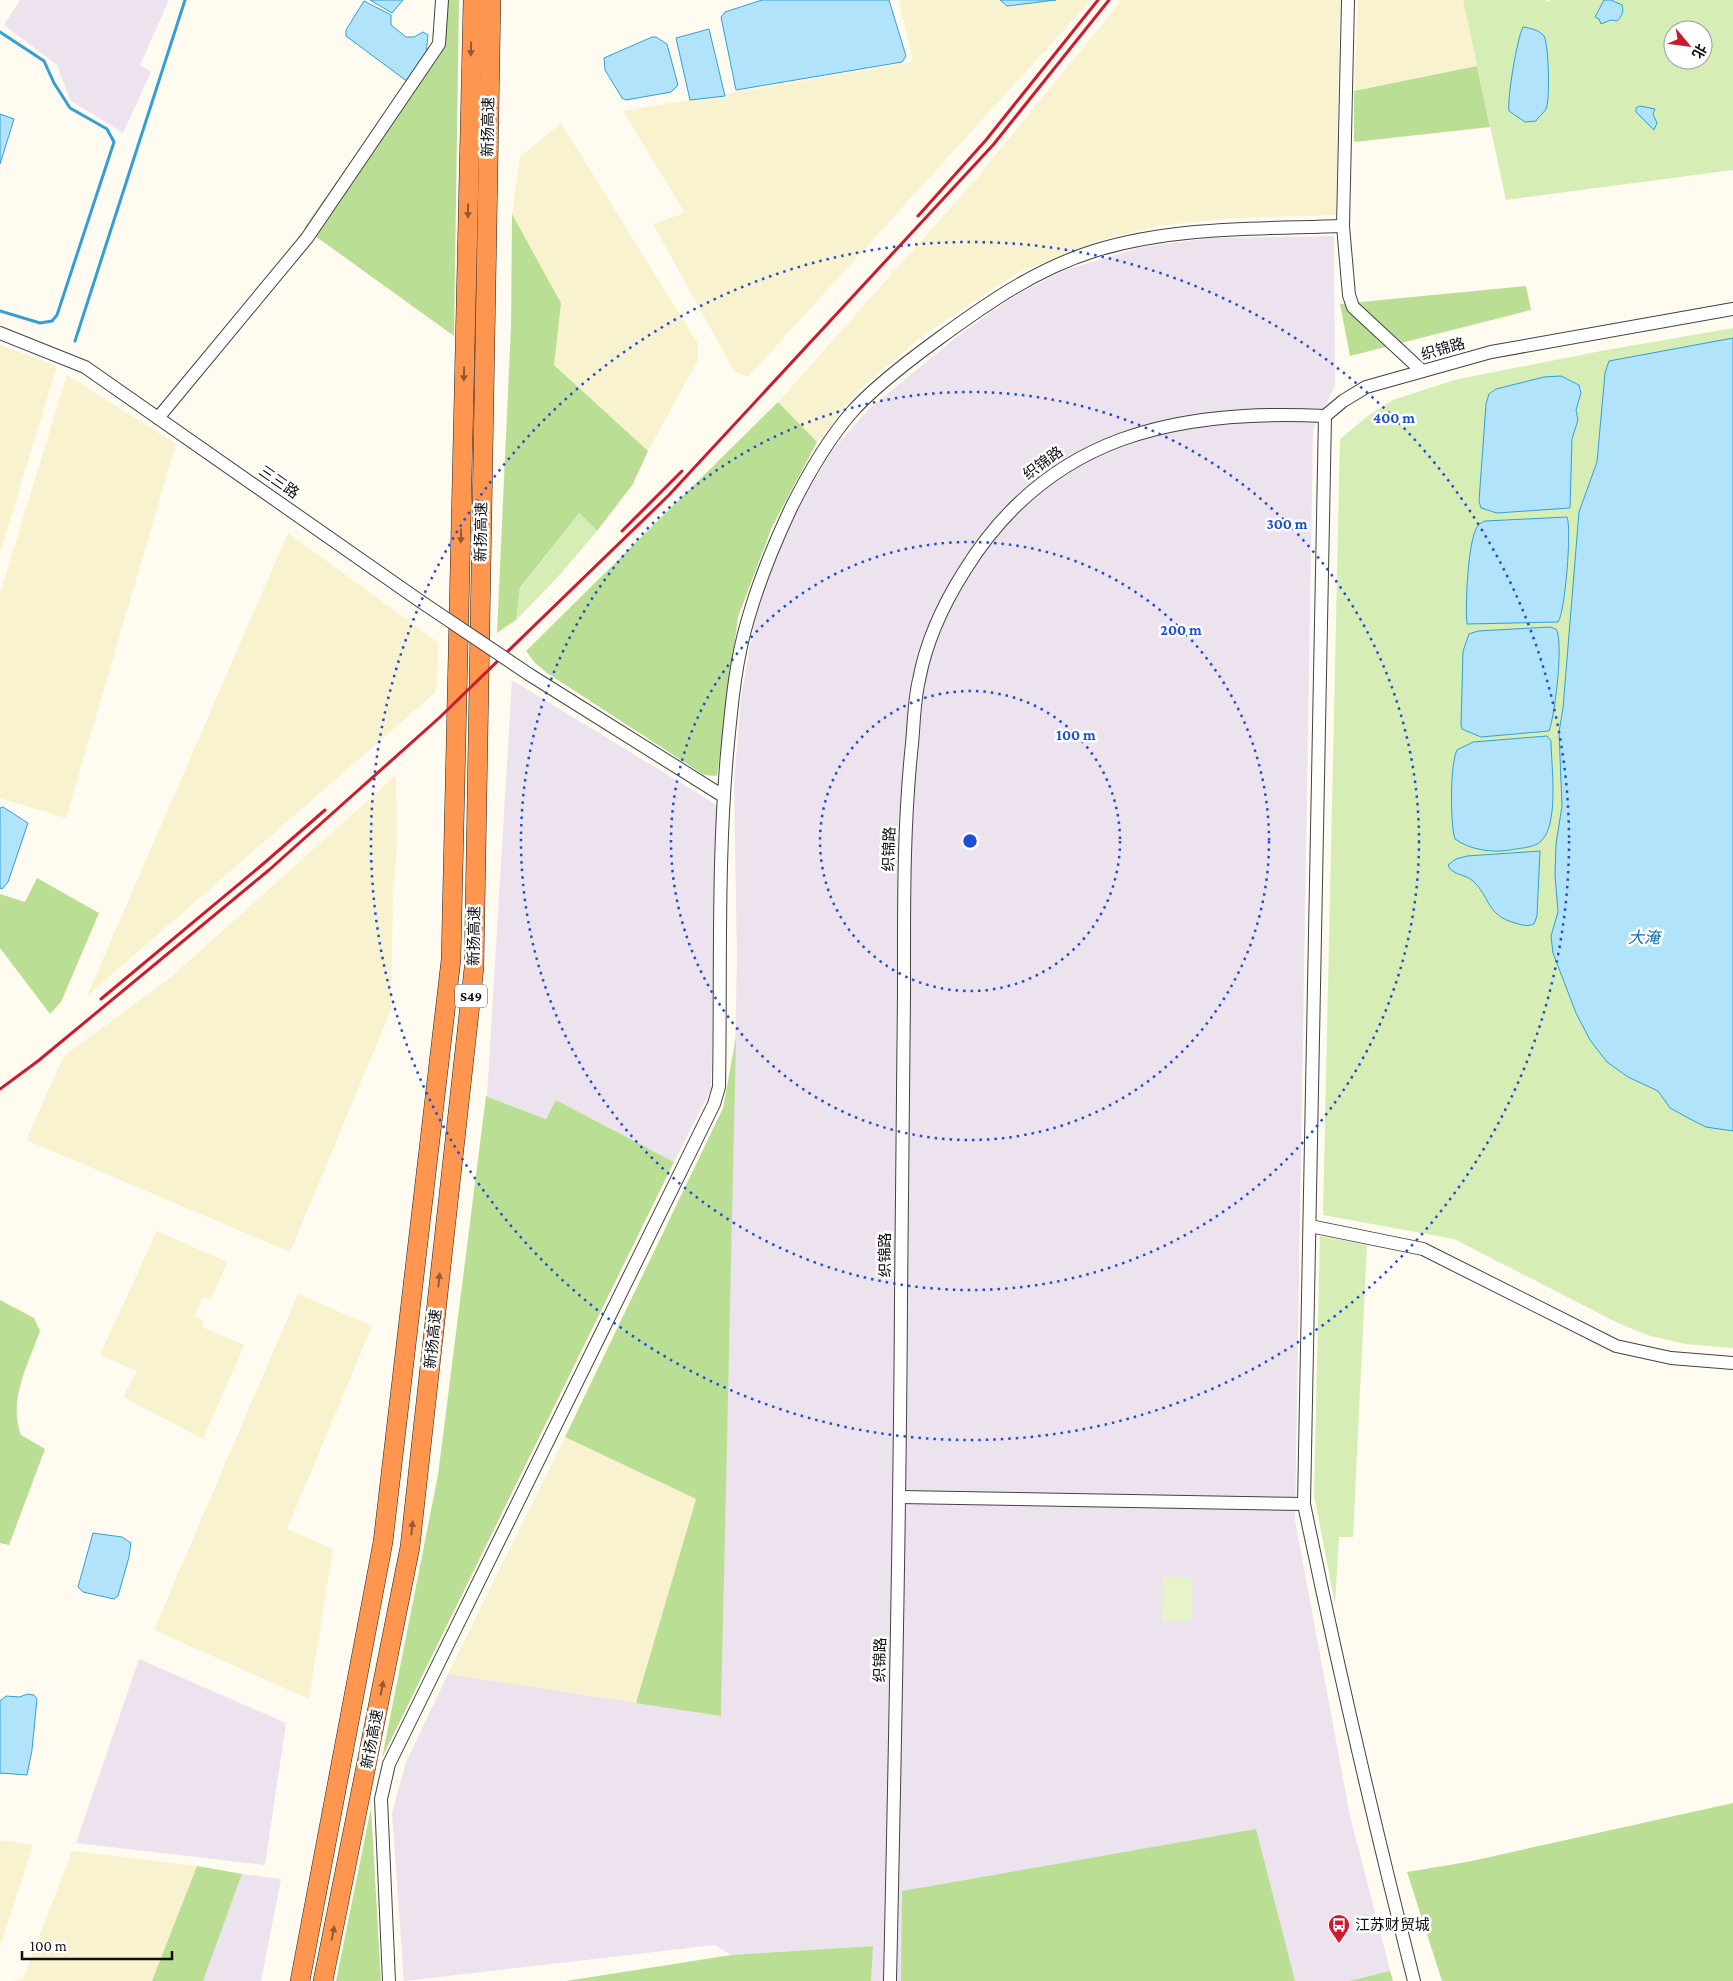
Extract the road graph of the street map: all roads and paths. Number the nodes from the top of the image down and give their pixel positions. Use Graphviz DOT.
graph roads {
  1 [pos="442,0"];
  2 [pos="472,0"];
  3 [pos="491,0"];
  4 [pos="1348,0"];
  5 [pos="1343,226"];
  6 [pos="1733,309"];
  7 [pos="0,333"];
  8 [pos="1422,372"];
  9 [pos="1325,416"];
  10 [pos="158,418"];
  11 [pos="723,796"];
  12 [pos="1310,1226"];
  13 [pos="1733,1363"];
  14 [pos="900,1497"];
  15 [pos="1304,1504"];
  16 [pos="300,1981"];
  17 [pos="324,1981"];
  18 [pos="389,1981"];
  19 [pos="890,1981"];
  20 [pos="1414,1981"];
  1 -- 10 [label="street"];
  2 -- 16 [label="highway, 新扬高速 / S49, one-way"];
  17 -- 3 [label="highway, 新扬高速 / S49, one-way"];
  4 -- 5 [label="street"];
  5 -- 8 [label="street"];
  5 -- 11 [label="street"];
  6 -- 8 [label="street, 织锦路"];
  7 -- 10 [label="street, 三三路"];
  8 -- 9 [label="street, 织锦路"];
  9 -- 12 [label="street"];
  9 -- 14 [label="street, 织锦路"];
  10 -- 11 [label="street, 三三路, bridge"];
  11 -- 18 [label="street"];
  12 -- 13 [label="street"];
  12 -- 15 [label="street"];
  14 -- 15 [label="street"];
  14 -- 19 [label="street, 织锦路"];
  15 -- 20 [label="street"];
}
